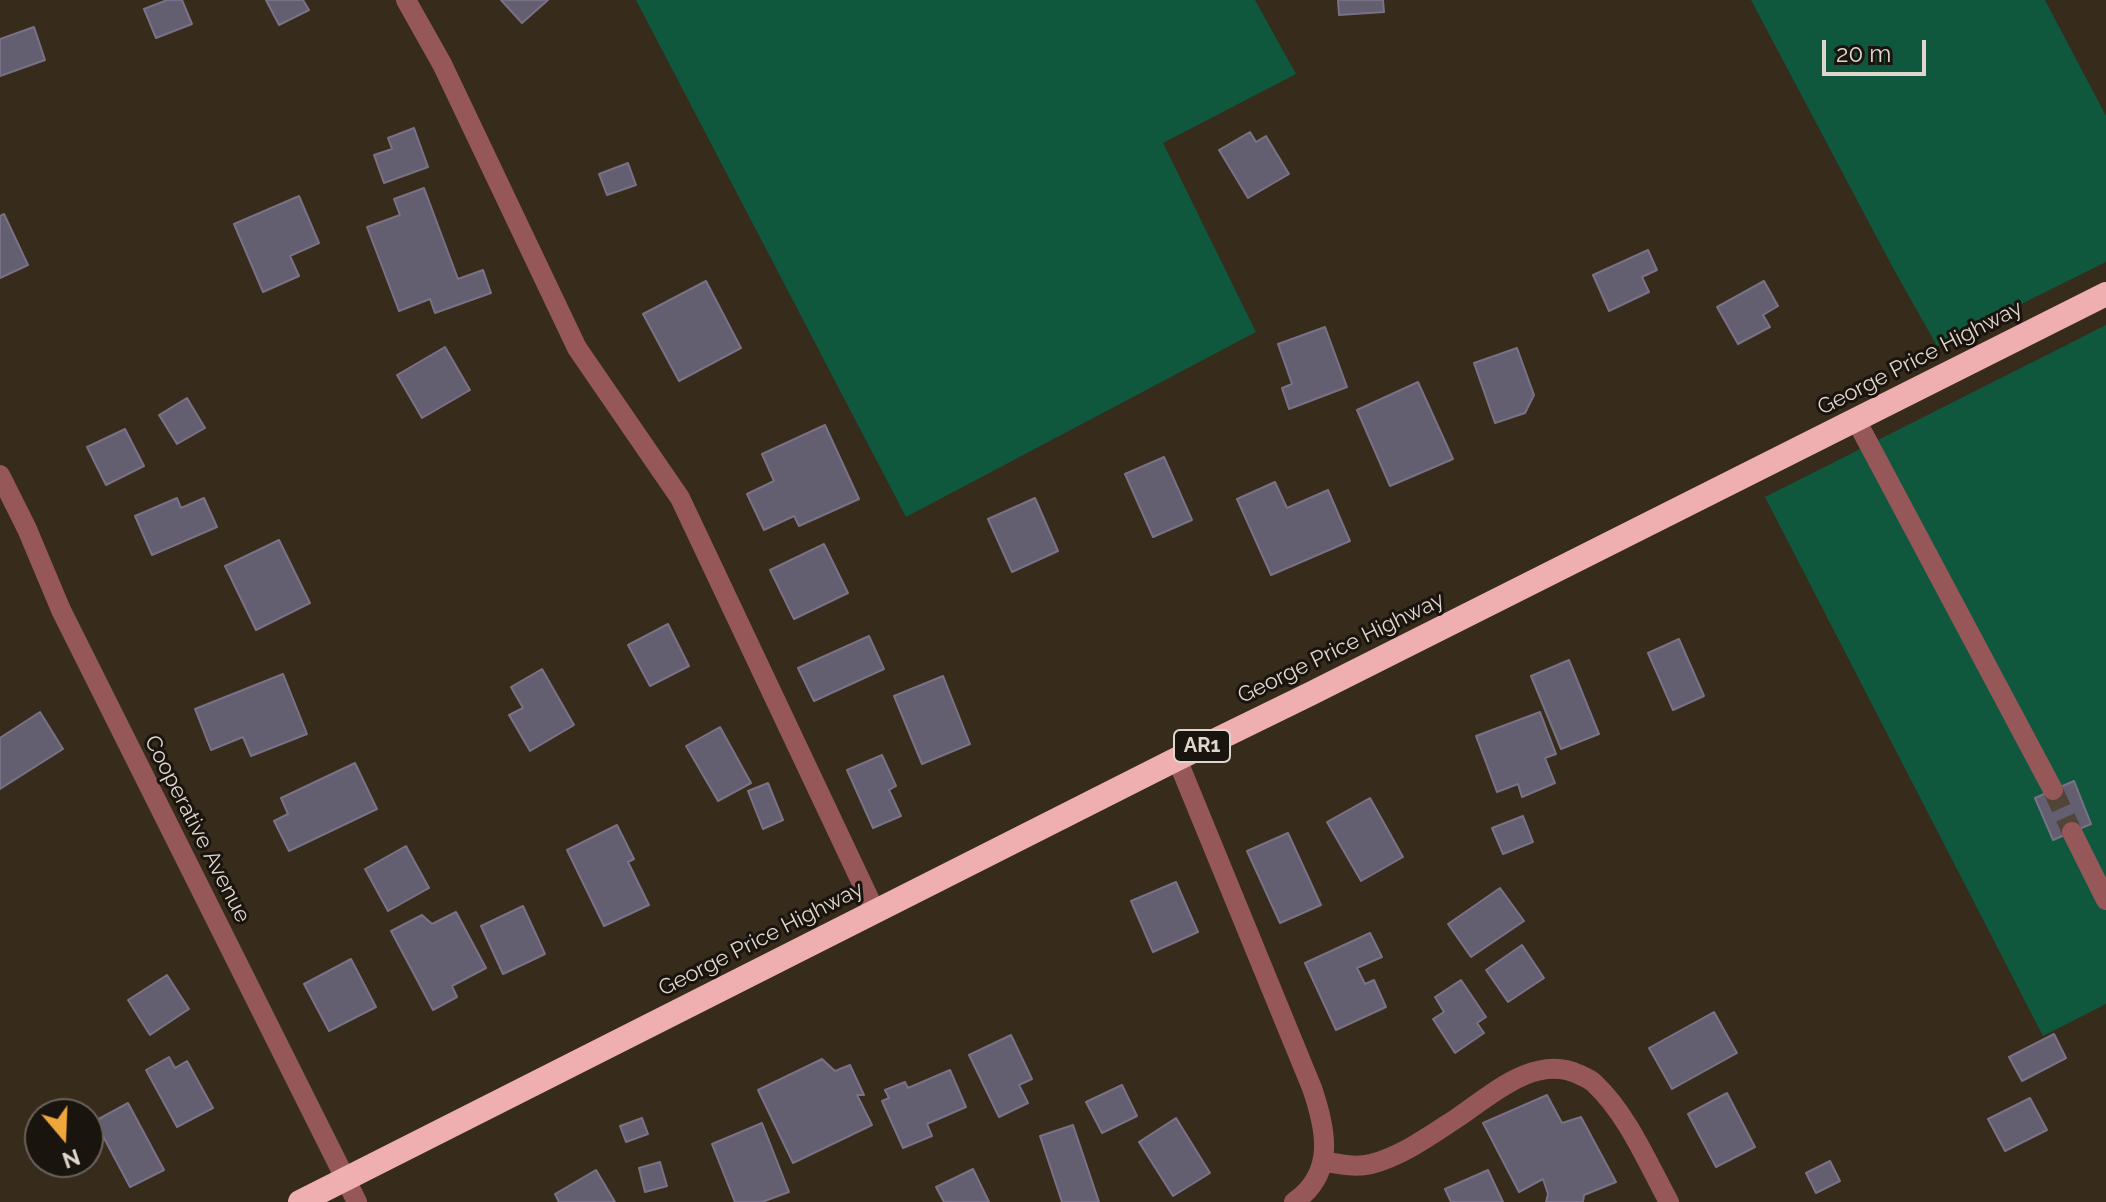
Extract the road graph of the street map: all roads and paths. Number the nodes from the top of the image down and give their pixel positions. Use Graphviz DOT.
graph roads {
  1 [pos="406,0"];
  2 [pos="2106,294"];
  3 [pos="1856,420"];
  4 [pos="0,475"];
  5 [pos="1177,759"];
  6 [pos="2053,790"];
  7 [pos="2072,832"];
  8 [pos="2106,900"];
  9 [pos="875,911"];
  10 [pos="1323,1161"];
  11 [pos="346,1179"];
  12 [pos="300,1202"];
  13 [pos="357,1202"];
  14 [pos="1294,1202"];
  15 [pos="1669,1202"];
  1 -- 9 [label="street"];
  2 -- 3 [label="highway, George Price Highway / AR1"];
  3 -- 5 [label="highway, George Price Highway / AR1"];
  3 -- 6 [label="street"];
  4 -- 11 [label="street, Cooperative Avenue"];
  5 -- 9 [label="highway, George Price Highway / AR1"];
  5 -- 10 [label="street"];
  7 -- 8 [label="street"];
  9 -- 11 [label="highway, George Price Highway / AR1"];
  10 -- 14 [label="street"];
  10 -- 15 [label="street"];
  11 -- 12 [label="highway, George Price Highway / AR1"];
  11 -- 13 [label="street, Cooperative Avenue"];
}
